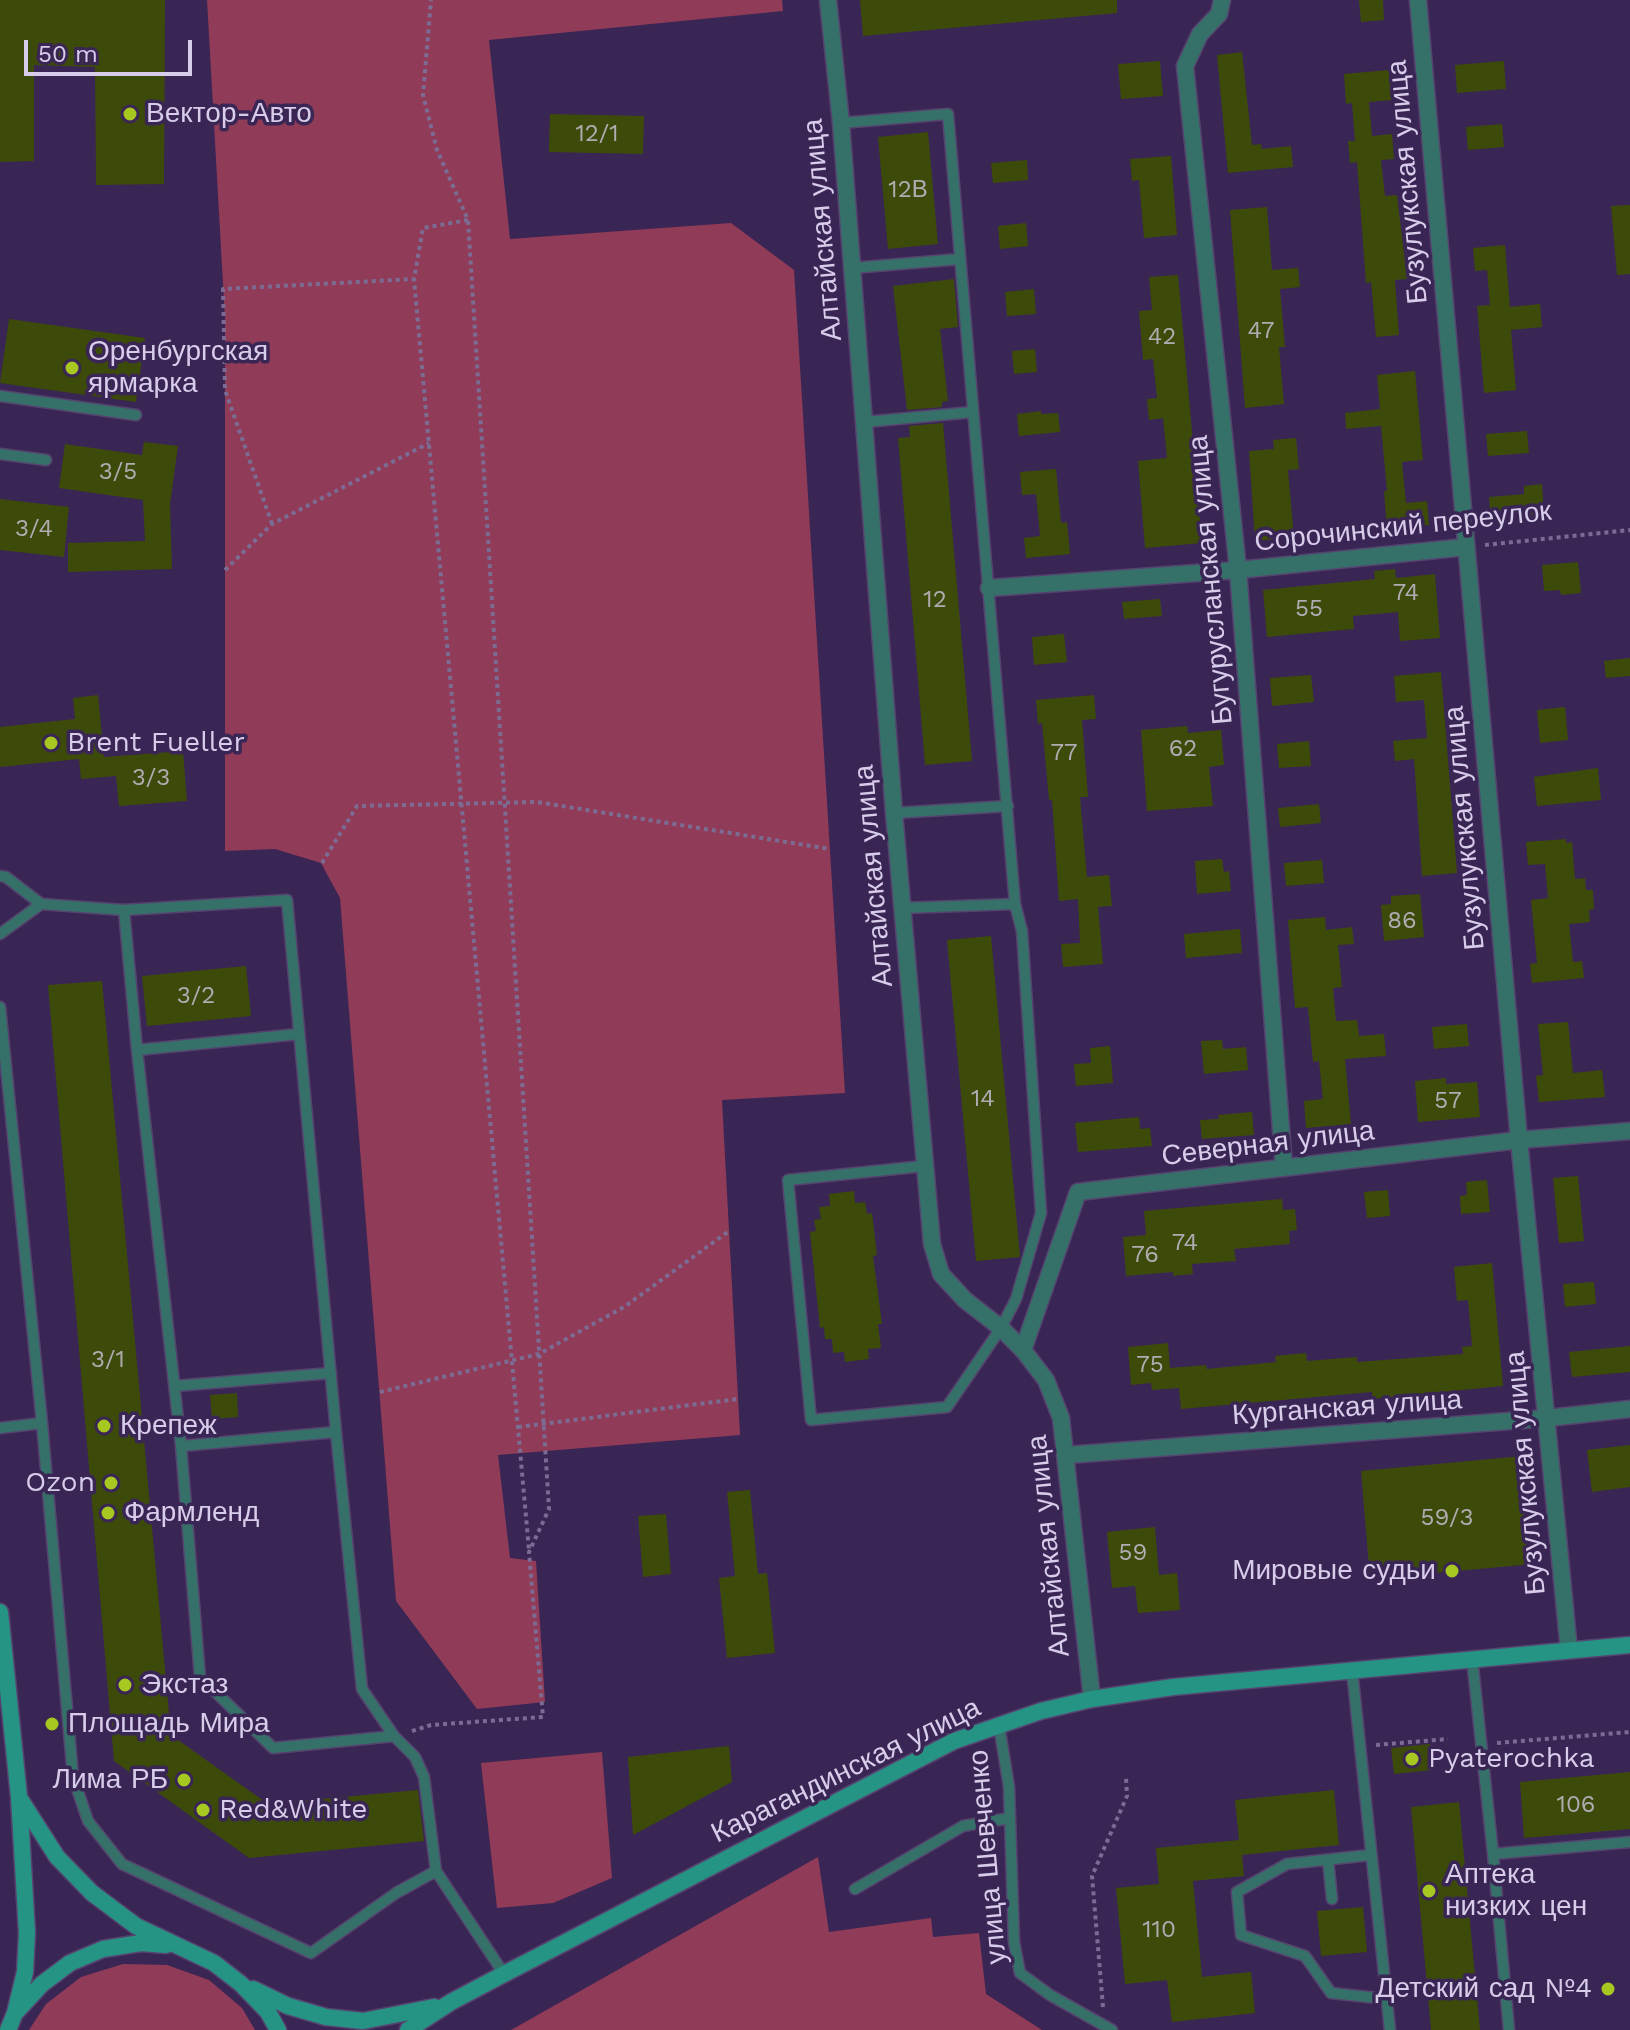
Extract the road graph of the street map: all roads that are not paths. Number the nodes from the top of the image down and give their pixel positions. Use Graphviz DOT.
graph roads {
  1 [pos="828,0"];
  2 [pos="1222,0"];
  3 [pos="1418,0"];
  4 [pos="841,123"];
  5 [pos="960,259"];
  6 [pos="852,268"];
  7 [pos="0,396"];
  8 [pos="973,412"];
  9 [pos="136,415"];
  10 [pos="865,422"];
  11 [pos="0,454"];
  12 [pos="46,460"];
  13 [pos="1466,547"];
  14 [pos="1238,570"];
  15 [pos="989,588"];
  16 [pos="1008,806"];
  17 [pos="894,813"];
  18 [pos="3,877"];
  19 [pos="41,904"];
  20 [pos="1015,904"];
  21 [pos="902,908"];
  22 [pos="124,910"];
  23 [pos="0,934"];
  24 [pos="0,1007"];
  25 [pos="299,1034"];
  26 [pos="137,1050"];
  27 [pos="1630,1131"];
  28 [pos="1519,1140"];
  29 [pos="924,1166"];
  30 [pos="1284,1168"];
  31 [pos="1001,1328"];
  32 [pos="1023,1350"];
  33 [pos="331,1373"];
  34 [pos="175,1386"];
  35 [pos="1630,1409"];
  36 [pos="1548,1418"];
  37 [pos="42,1423"];
  38 [pos="0,1428"];
  39 [pos="336,1432"];
  40 [pos="181,1446"];
  41 [pos="1067,1455"];
  42 [pos="0,1612"];
  43 [pos="1630,1645"];
  44 [pos="1569,1650"];
  45 [pos="1472,1658"];
  46 [pos="1352,1670"];
  47 [pos="1092,1699"];
  48 [pos="5,1709"];
  49 [pos="999,1725"];
  50 [pos="394,1736"];
  51 [pos="19,1797"];
  52 [pos="1010,1818"];
  53 [pos="1630,1842"];
  54 [pos="1493,1854"];
  55 [pos="1370,1855"];
  56 [pos="1328,1860"];
  57 [pos="436,1871"];
  58 [pos="855,1889"];
  59 [pos="1332,1899"];
  60 [pos="179,1946"];
  61 [pos="504,1974"];
  62 [pos="241,1984"];
  63 [pos="1387,1999"];
  64 [pos="451,2002"];
  65 [pos="15,2013"];
  66 [pos="1108,2028"];
  67 [pos="8,2030"];
  68 [pos="278,2030"];
  69 [pos="408,2030"];
  70 [pos="1390,2030"];
  71 [pos="1509,2030"];
  1 -- 4 [label="street, Алтайская улица"];
  2 -- 14 [label="street, Бугурусланская улица"];
  3 -- 13 [label="street, Бузулукская улица"];
  4 -- 5 [label="lane"];
  4 -- 6 [label="street, Алтайская улица"];
  5 -- 6 [label="lane"];
  5 -- 8 [label="lane"];
  6 -- 10 [label="street, Алтайская улица"];
  7 -- 9 [label="lane"];
  8 -- 10 [label="lane"];
  8 -- 15 [label="lane"];
  10 -- 17 [label="street, Алтайская улица"];
  11 -- 12 [label="lane"];
  13 -- 14 [label="street, Сорочинский переулок"];
  13 -- 28 [label="street, Бузулукская улица"];
  14 -- 15 [label="street, Сорочинский переулок"];
  14 -- 30 [label="street, Бугурусланская улица"];
  15 -- 16 [label="lane"];
  16 -- 17 [label="lane"];
  16 -- 20 [label="lane"];
  17 -- 21 [label="street, Алтайская улица"];
  18 -- 19 [label="lane"];
  19 -- 22 [label="lane"];
  19 -- 23 [label="lane"];
  20 -- 21 [label="lane"];
  20 -- 31 [label="lane"];
  21 -- 29 [label="street, Алтайская улица"];
  22 -- 25 [label="lane"];
  22 -- 26 [label="lane"];
  24 -- 37 [label="lane"];
  25 -- 26 [label="lane"];
  25 -- 33 [label="lane"];
  26 -- 34 [label="lane"];
  27 -- 28 [label="street, Северная улица"];
  28 -- 30 [label="street, Северная улица"];
  28 -- 36 [label="street, Бузулукская улица"];
  29 -- 31 [label="street, Алтайская улица"];
  29 -- 31 [label="lane"];
  30 -- 32 [label="street, Северная улица"];
  31 -- 32 [label="street, Алтайская улица"];
  32 -- 41 [label="street, Алтайская улица"];
  33 -- 34 [label="lane"];
  33 -- 39 [label="lane"];
  34 -- 40 [label="lane"];
  35 -- 36 [label="street, Курганская улица"];
  36 -- 41 [label="street, Курганская улица"];
  36 -- 44 [label="street, Бузулукская улица"];
  37 -- 38 [label="lane"];
  37 -- 57 [label="lane"];
  39 -- 40 [label="lane"];
  39 -- 50 [label="lane"];
  40 -- 50 [label="lane"];
  41 -- 47 [label="street, Алтайская улица"];
  42 -- 48 [label="main road"];
  43 -- 44 [label="main road, Карагандинская улица"];
  44 -- 45 [label="main road, Карагандинская улица"];
  45 -- 46 [label="main road, Карагандинская улица"];
  45 -- 54 [label="lane"];
  46 -- 47 [label="main road, Карагандинская улица"];
  46 -- 55 [label="lane"];
  47 -- 49 [label="main road, Карагандинская улица"];
  48 -- 51 [label="main road"];
  49 -- 52 [label="lane, улица Шевченко"];
  49 -- 61 [label="main road, Карагандинская улица"];
  50 -- 57 [label="lane"];
  51 -- 60 [label="main road"];
  51 -- 65 [label="main road"];
  52 -- 58 [label="lane"];
  52 -- 66 [label="lane, улица Шевченко"];
  53 -- 54 [label="lane"];
  54 -- 71 [label="lane"];
  55 -- 56 [label="lane"];
  55 -- 63 [label="lane"];
  56 -- 59 [label="lane"];
  56 -- 63 [label="lane"];
  57 -- 61 [label="lane"];
  60 -- 62 [label="main road"];
  60 -- 65 [label="main road"];
  61 -- 64 [label="main road, Карагандинская улица"];
  62 -- 64 [label="main road"];
  62 -- 68 [label="main road"];
  63 -- 70 [label="lane"];
  64 -- 69 [label="main road, Карагандинская улица"];
  65 -- 67 [label="main road"];
}
